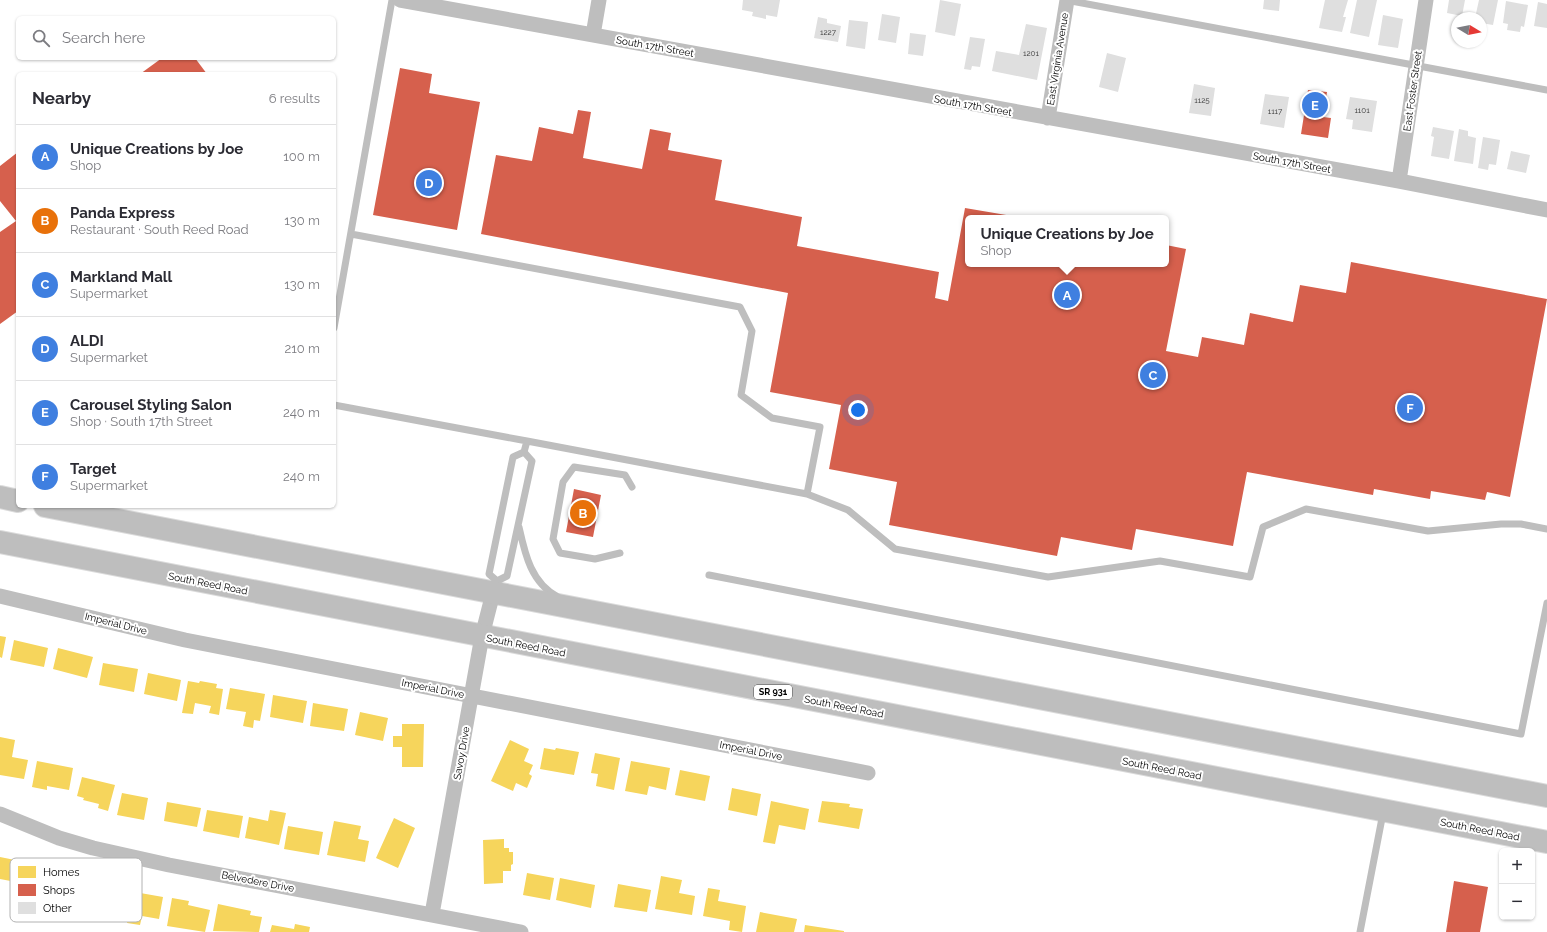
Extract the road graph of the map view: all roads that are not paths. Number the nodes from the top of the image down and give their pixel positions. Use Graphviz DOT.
graph roads {
  1 [pos="392,0"];
  2 [pos="400,0"];
  3 [pos="599,0"];
  4 [pos="1066,0"];
  5 [pos="1426,0"];
  6 [pos="593,35"];
  7 [pos="1415,65"];
  8 [pos="1547,90"];
  9 [pos="1048,118"];
  10 [pos="1398,181"];
  11 [pos="1547,210"];
  12 [pos="351,234"];
  13 [pos="336,317"];
  14 [pos="336,405"];
  15 [pos="527,442"];
  16 [pos="524,452"];
  17 [pos="632,487"];
  18 [pos="807,494"];
  19 [pos="0,497"];
  20 [pos="16,501"];
  21 [pos="56,508"];
  22 [pos="518,524"];
  23 [pos="1547,528"];
  24 [pos="0,542"];
  25 [pos="620,553"];
  26 [pos="709,575"];
  27 [pos="495,587"];
  28 [pos="0,596"];
  29 [pos="1547,603"];
  30 [pos="585,610"];
  31 [pos="482,636"];
  32 [pos="471,696"];
  33 [pos="868,773"];
  34 [pos="1547,796"];
  35 [pos="1384,810"];
  36 [pos="0,814"];
  37 [pos="1547,842"];
  38 [pos="138,858"];
  39 [pos="142,859"];
  40 [pos="432,914"];
  41 [pos="521,932"];
  42 [pos="1360,932"];
  1 -- 12 [label="lane"];
  2 -- 6 [label="street, South 17th Street"];
  3 -- 6 [label="street"];
  4 -- 7 [label="lane"];
  4 -- 9 [label="street, East Virginia Avenue"];
  5 -- 7 [label="street, East Foster Street"];
  6 -- 9 [label="street, South 17th Street"];
  7 -- 8 [label="lane"];
  7 -- 10 [label="street, East Foster Street"];
  9 -- 10 [label="street, South 17th Street"];
  10 -- 11 [label="street, South 17th Street"];
  12 -- 13 [label="lane"];
  12 -- 18 [label="lane"];
  14 -- 15 [label="lane"];
  15 -- 16 [label="lane"];
  15 -- 18 [label="lane"];
  16 -- 22 [label="lane"];
  16 -- 27 [label="lane"];
  17 -- 25 [label="lane"];
  18 -- 23 [label="lane"];
  19 -- 20 [label="main road"];
  21 -- 27 [label="main road"];
  22 -- 27 [label="lane"];
  22 -- 30 [label="lane"];
  24 -- 31 [label="main road, South Reed Road / SR 931"];
  26 -- 29 [label="lane"];
  27 -- 30 [label="main road"];
  27 -- 31 [label="street, Savoy Drive"];
  28 -- 32 [label="street, Imperial Drive"];
  30 -- 34 [label="main road"];
  31 -- 32 [label="street, Savoy Drive"];
  31 -- 35 [label="main road, South Reed Road / SR 931"];
  32 -- 33 [label="street, Imperial Drive"];
  32 -- 40 [label="street, Savoy Drive"];
  35 -- 37 [label="main road, South Reed Road / SR 931"];
  35 -- 42 [label="lane"];
  36 -- 38 [label="street, Belvedere Drive"];
  39 -- 40 [label="street, Belvedere Drive"];
  40 -- 41 [label="street, Belvedere Drive"];
}
